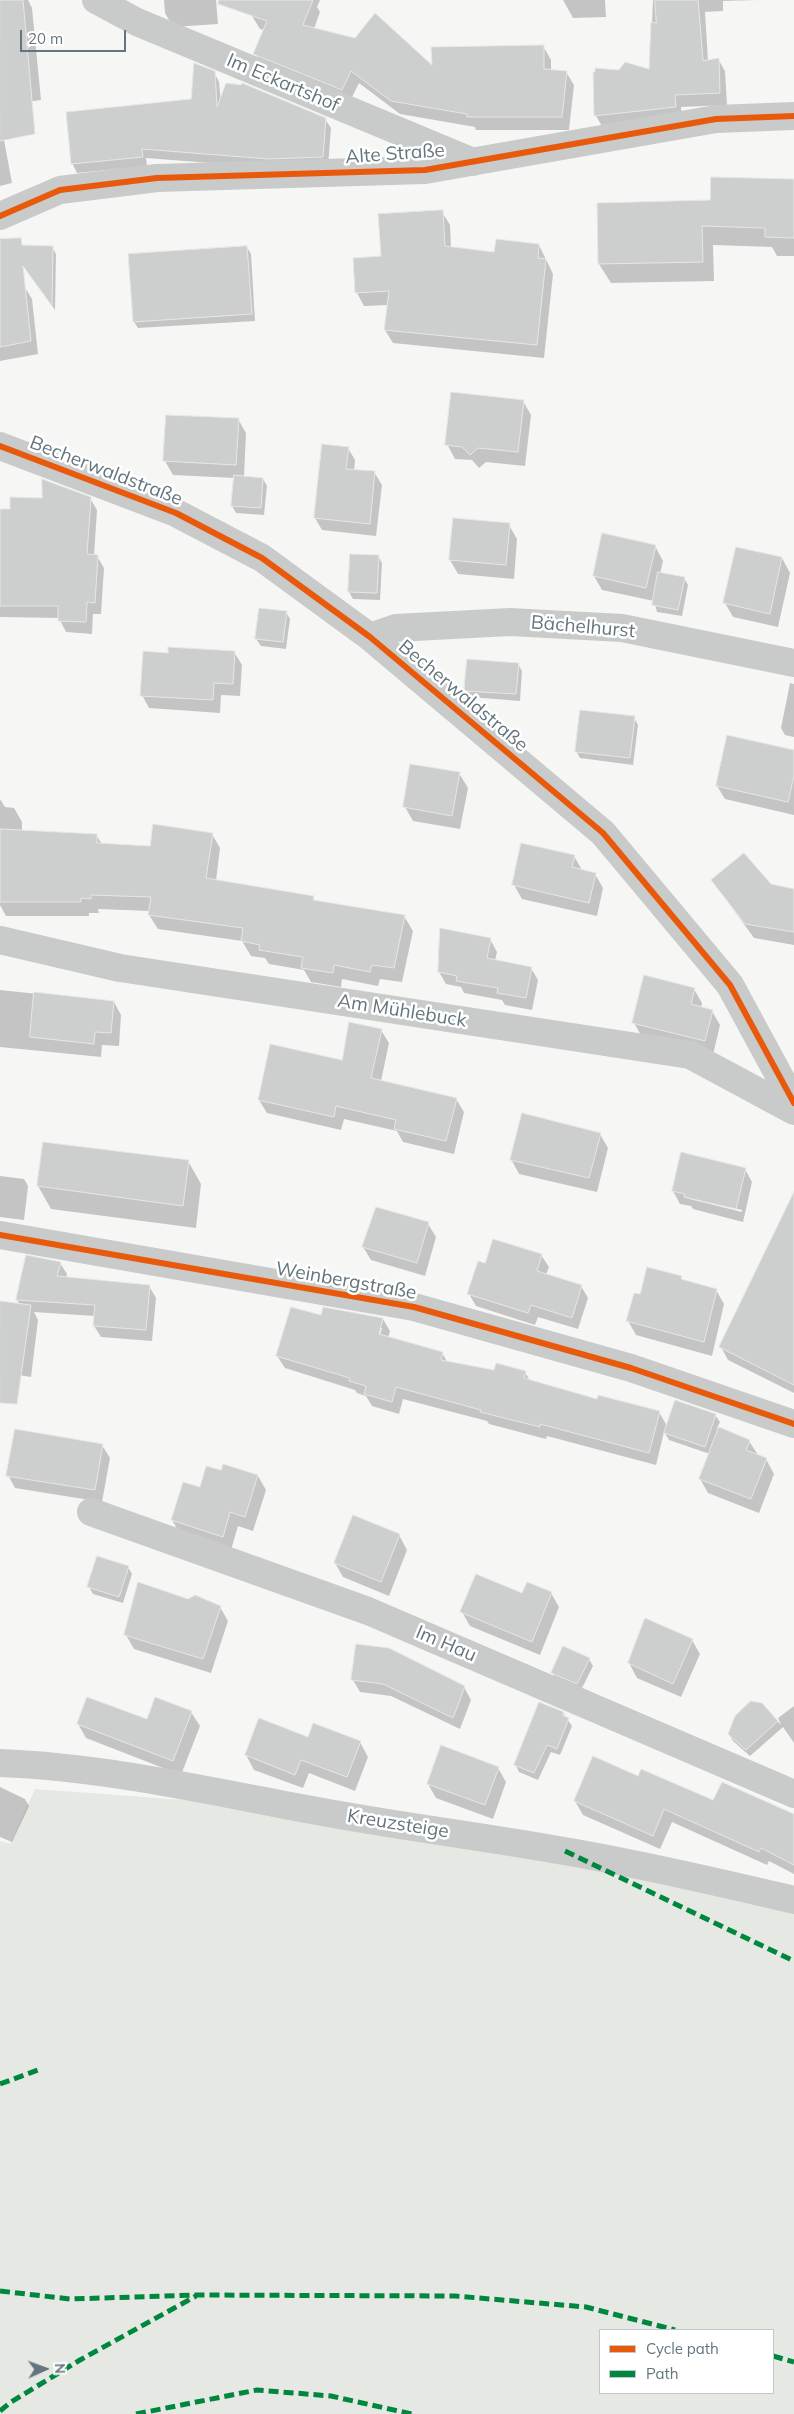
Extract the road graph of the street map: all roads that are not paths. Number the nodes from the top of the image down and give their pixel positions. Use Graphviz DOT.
graph roads {
  1 [pos="96,0"];
  2 [pos="794,116"];
  3 [pos="473,162"];
  4 [pos="0,216"];
  5 [pos="0,446"];
  6 [pos="370,637"];
  7 [pos="794,663"];
  8 [pos="0,940"];
  9 [pos="794,1103"];
  10 [pos="794,1111"];
  11 [pos="0,1235"];
  12 [pos="794,1424"];
  13 [pos="91,1512"];
  14 [pos="0,1763"];
  15 [pos="794,1794"];
  16 [pos="794,1900"];
  1 -- 3 [label="street, Im Eckartshof"];
  2 -- 3 [label="street, Alte Straße"];
  3 -- 4 [label="street, Alte Straße"];
  5 -- 6 [label="street, Becherwaldstraße"];
  6 -- 7 [label="street, Bächelhurst"];
  6 -- 9 [label="street, Becherwaldstraße"];
  8 -- 10 [label="street, Am Mühlebuck"];
  11 -- 12 [label="street, Weinbergstraße"];
  13 -- 15 [label="street, Im Hau"];
  14 -- 16 [label="street, Kreuzsteige"];
}
